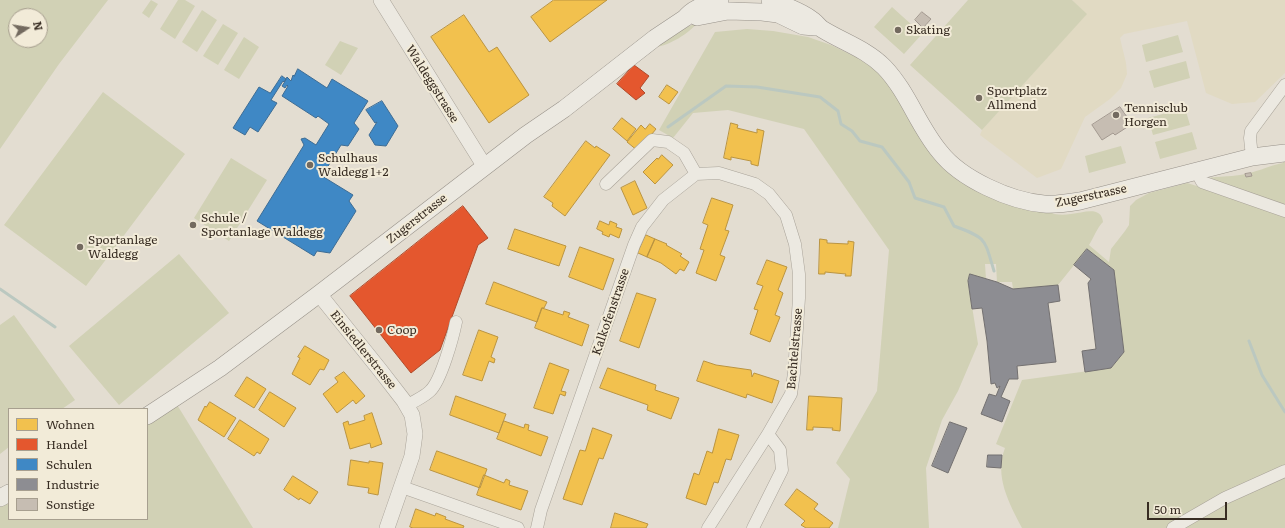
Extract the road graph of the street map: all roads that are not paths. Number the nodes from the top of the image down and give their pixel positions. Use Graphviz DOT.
graph roads {
  1 [pos="381,0"];
  2 [pos="720,0"];
  3 [pos="779,4"];
  4 [pos="685,18"];
  5 [pos="1285,85"];
  6 [pos="1285,153"];
  7 [pos="1252,157"];
  8 [pos="485,167"];
  9 [pos="1196,170"];
  10 [pos="696,174"];
  11 [pos="606,184"];
  12 [pos="1285,211"];
  13 [pos="319,294"];
  14 [pos="456,322"];
  15 [pos="407,406"];
  16 [pos="148,415"];
  17 [pos="768,434"];
  18 [pos="1285,471"];
  19 [pos="402,487"];
  20 [pos="387,528"];
  21 [pos="518,528"];
  22 [pos="537,528"];
  23 [pos="708,528"];
  24 [pos="752,528"];
  25 [pos="1173,528"];
  1 -- 8 [label="street, Waldeggstrasse"];
  2 -- 4 [label="main road, Zugerstrasse"];
  3 -- 4 [label="main road, Zugerstrasse"];
  3 -- 9 [label="main road, Zugerstrasse"];
  4 -- 8 [label="main road, Zugerstrasse"];
  5 -- 7 [label="street"];
  6 -- 7 [label="main road, Zugerstrasse"];
  7 -- 9 [label="main road, Zugerstrasse"];
  8 -- 13 [label="main road, Zugerstrasse"];
  9 -- 12 [label="street"];
  10 -- 11 [label="street"];
  10 -- 17 [label="street, Bachtelstrasse"];
  10 -- 22 [label="street, Kalkofenstrasse"];
  13 -- 15 [label="street, Einsiedlerstrasse"];
  13 -- 16 [label="main road, Zugerstrasse"];
  14 -- 15 [label="street"];
  15 -- 19 [label="street, Einsiedlerstrasse"];
  17 -- 23 [label="street, Bachtelstrasse"];
  17 -- 24 [label="street"];
  18 -- 25 [label="street"];
  19 -- 20 [label="street, Einsiedlerstrasse"];
  19 -- 21 [label="street"];
}
